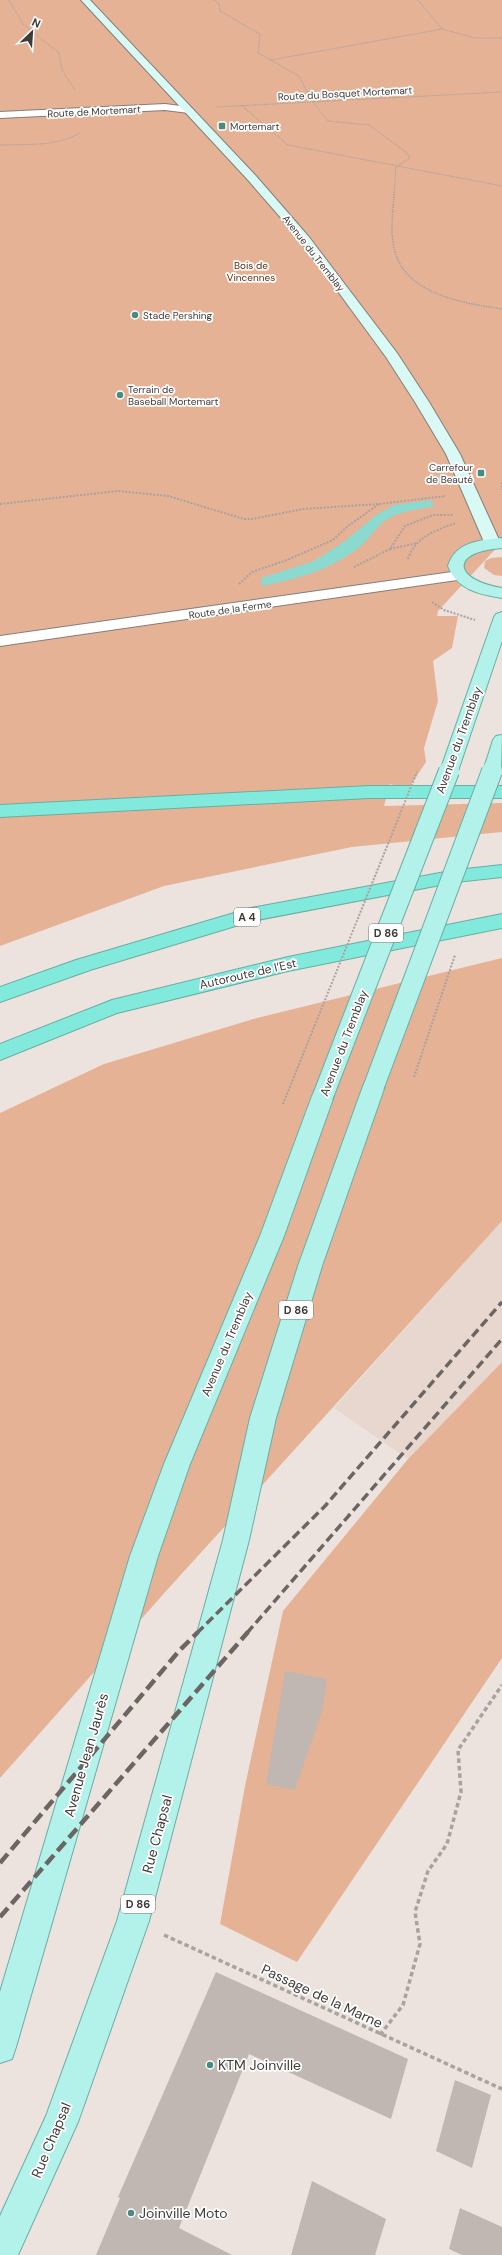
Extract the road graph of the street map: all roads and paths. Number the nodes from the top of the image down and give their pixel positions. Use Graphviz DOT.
graph roads {
  1 [pos="9,0"];
  2 [pos="85,0"];
  3 [pos="214,0"];
  4 [pos="418,0"];
  5 [pos="442,29"];
  6 [pos="502,38"];
  7 [pos="270,60"];
  8 [pos="502,92"];
  9 [pos="312,101"];
  10 [pos="240,105"];
  11 [pos="189,110"];
  12 [pos="78,111"];
  13 [pos="0,115"];
  14 [pos="396,167"];
  15 [pos="502,186"];
  16 [pos="502,308"];
  17 [pos="502,482"];
  18 [pos="502,490"];
  19 [pos="470,494"];
  20 [pos="0,504"];
  21 [pos="379,504"];
  22 [pos="462,522"];
  23 [pos="417,543"];
  24 [pos="497,543"];
  25 [pos="390,549"];
  26 [pos="409,564"];
  27 [pos="459,576"];
  28 [pos="238,584"];
  29 [pos="502,593"];
  30 [pos="429,599"];
  31 [pos="502,617"];
  32 [pos="481,621"];
  33 [pos="0,641"];
  34 [pos="502,740"];
  35 [pos="416,772"];
  36 [pos="502,792"];
  37 [pos="0,810"];
  38 [pos="502,871"];
  39 [pos="502,921"];
  40 [pos="0,995"];
  41 [pos="0,1052"];
  42 [pos="283,1104"];
  43 [pos="177,1464"];
  44 [pos="502,1686"];
  45 [pos="133,1921"];
  46 [pos="380,2035"];
  47 [pos="0,2048"];
  48 [pos="502,2088"];
  49 [pos="0,2255"];
  1 -- 12 [label="path"];
  2 -- 11 [label="main road, Avenue du Tremblay"];
  3 -- 7 [label="path"];
  4 -- 5 [label="path"];
  5 -- 6 [label="path"];
  5 -- 7 [label="path"];
  7 -- 9 [label="path"];
  8 -- 9 [label="path, Route du Bosquet Mortemart"];
  9 -- 10 [label="path, Route du Bosquet Mortemart"];
  9 -- 14 [label="path"];
  10 -- 11 [label="path, Route du Bosquet Mortemart"];
  10 -- 14 [label="path"];
  11 -- 12 [label="street, Route de Mortemart"];
  11 -- 19 [label="main road, Avenue du Tremblay"];
  12 -- 13 [label="street, Route de Mortemart"];
  14 -- 15 [label="path"];
  14 -- 16 [label="path"];
  17 -- 18 [label="path"];
  19 -- 21 [label="path"];
  19 -- 24 [label="main road, Avenue du Tremblay"];
  20 -- 21 [label="path"];
  21 -- 28 [label="path"];
  22 -- 23 [label="path"];
  23 -- 25 [label="path"];
  23 -- 26 [label="path"];
  24 -- 27 [label="main road"];
  27 -- 29 [label="main road"];
  27 -- 33 [label="street, Route de la Ferme"];
  30 -- 32 [label="path"];
  31 -- 43 [label="main road, Avenue du Tremblay / D 86, bridge"];
  34 -- 45 [label="main road, Rue Chapsal / D 86, bridge"];
  35 -- 42 [label="path, bridge"];
  36 -- 37 [label="highway"];
  38 -- 40 [label="highway, A 4"];
  39 -- 41 [label="highway, Autoroute de l’Est"];
  43 -- 47 [label="main road, Avenue Jean Jaurès"];
  44 -- 46 [label="path"];
  45 -- 46 [label="path, Passage de la Marne"];
  45 -- 49 [label="main road, Rue Chapsal / D 86"];
  46 -- 48 [label="path, Passage de la Marne"];
}
